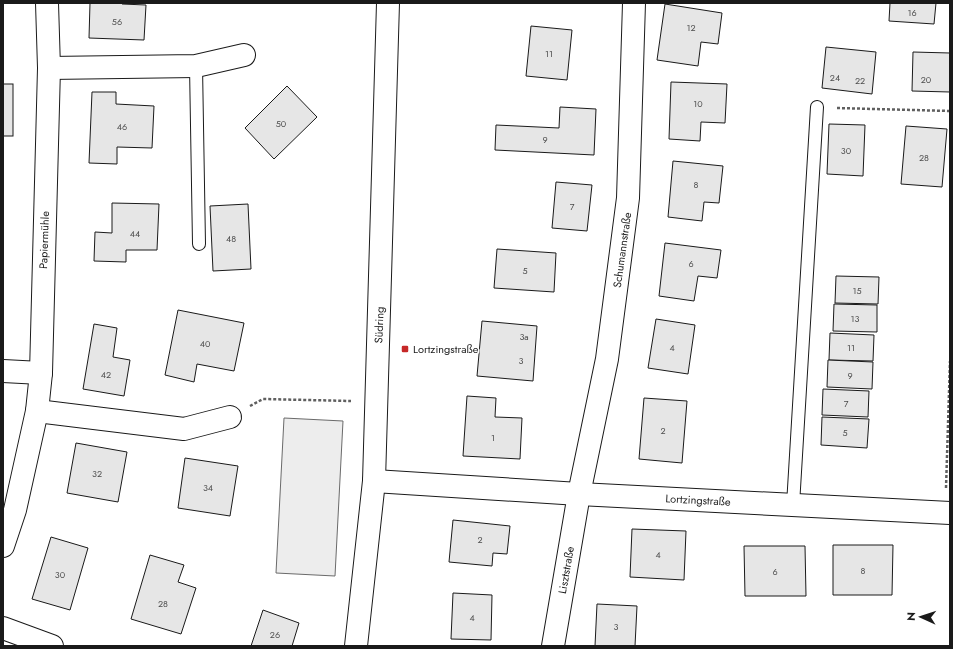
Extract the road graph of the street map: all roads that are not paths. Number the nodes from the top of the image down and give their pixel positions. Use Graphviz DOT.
graph roads {
  1 [pos="47,3"];
  2 [pos="388,3"];
  3 [pos="634,3"];
  4 [pos="244,55"];
  5 [pos="196,66"];
  6 [pos="49,68"];
  7 [pos="817,107"];
  8 [pos="199,244"];
  9 [pos="3,371"];
  10 [pos="41,373"];
  11 [pos="37,411"];
  12 [pos="230,417"];
  13 [pos="374,481"];
  14 [pos="579,494"];
  15 [pos="793,505"];
  16 [pos="948,513"];
  17 [pos="3,546"];
  18 [pos="3,628"];
  19 [pos="52,646"];
  20 [pos="356,646"];
  21 [pos="553,646"];
  1 -- 6 [label="street, Papiermühle"];
  2 -- 13 [label="street, Südring"];
  3 -- 14 [label="street, Schumannstraße"];
  4 -- 5 [label="street"];
  5 -- 6 [label="street"];
  5 -- 8 [label="lane"];
  6 -- 10 [label="street, Papiermühle"];
  7 -- 15 [label="lane"];
  9 -- 10 [label="street"];
  10 -- 11 [label="street, Papiermühle"];
  11 -- 12 [label="street"];
  11 -- 17 [label="street, Papiermühle"];
  13 -- 14 [label="street, Lortzingstraße"];
  13 -- 20 [label="street, Südring"];
  14 -- 15 [label="street, Lortzingstraße"];
  14 -- 21 [label="street, Lisztstraße"];
  15 -- 16 [label="street, Lortzingstraße"];
  18 -- 19 [label="street"];
}
